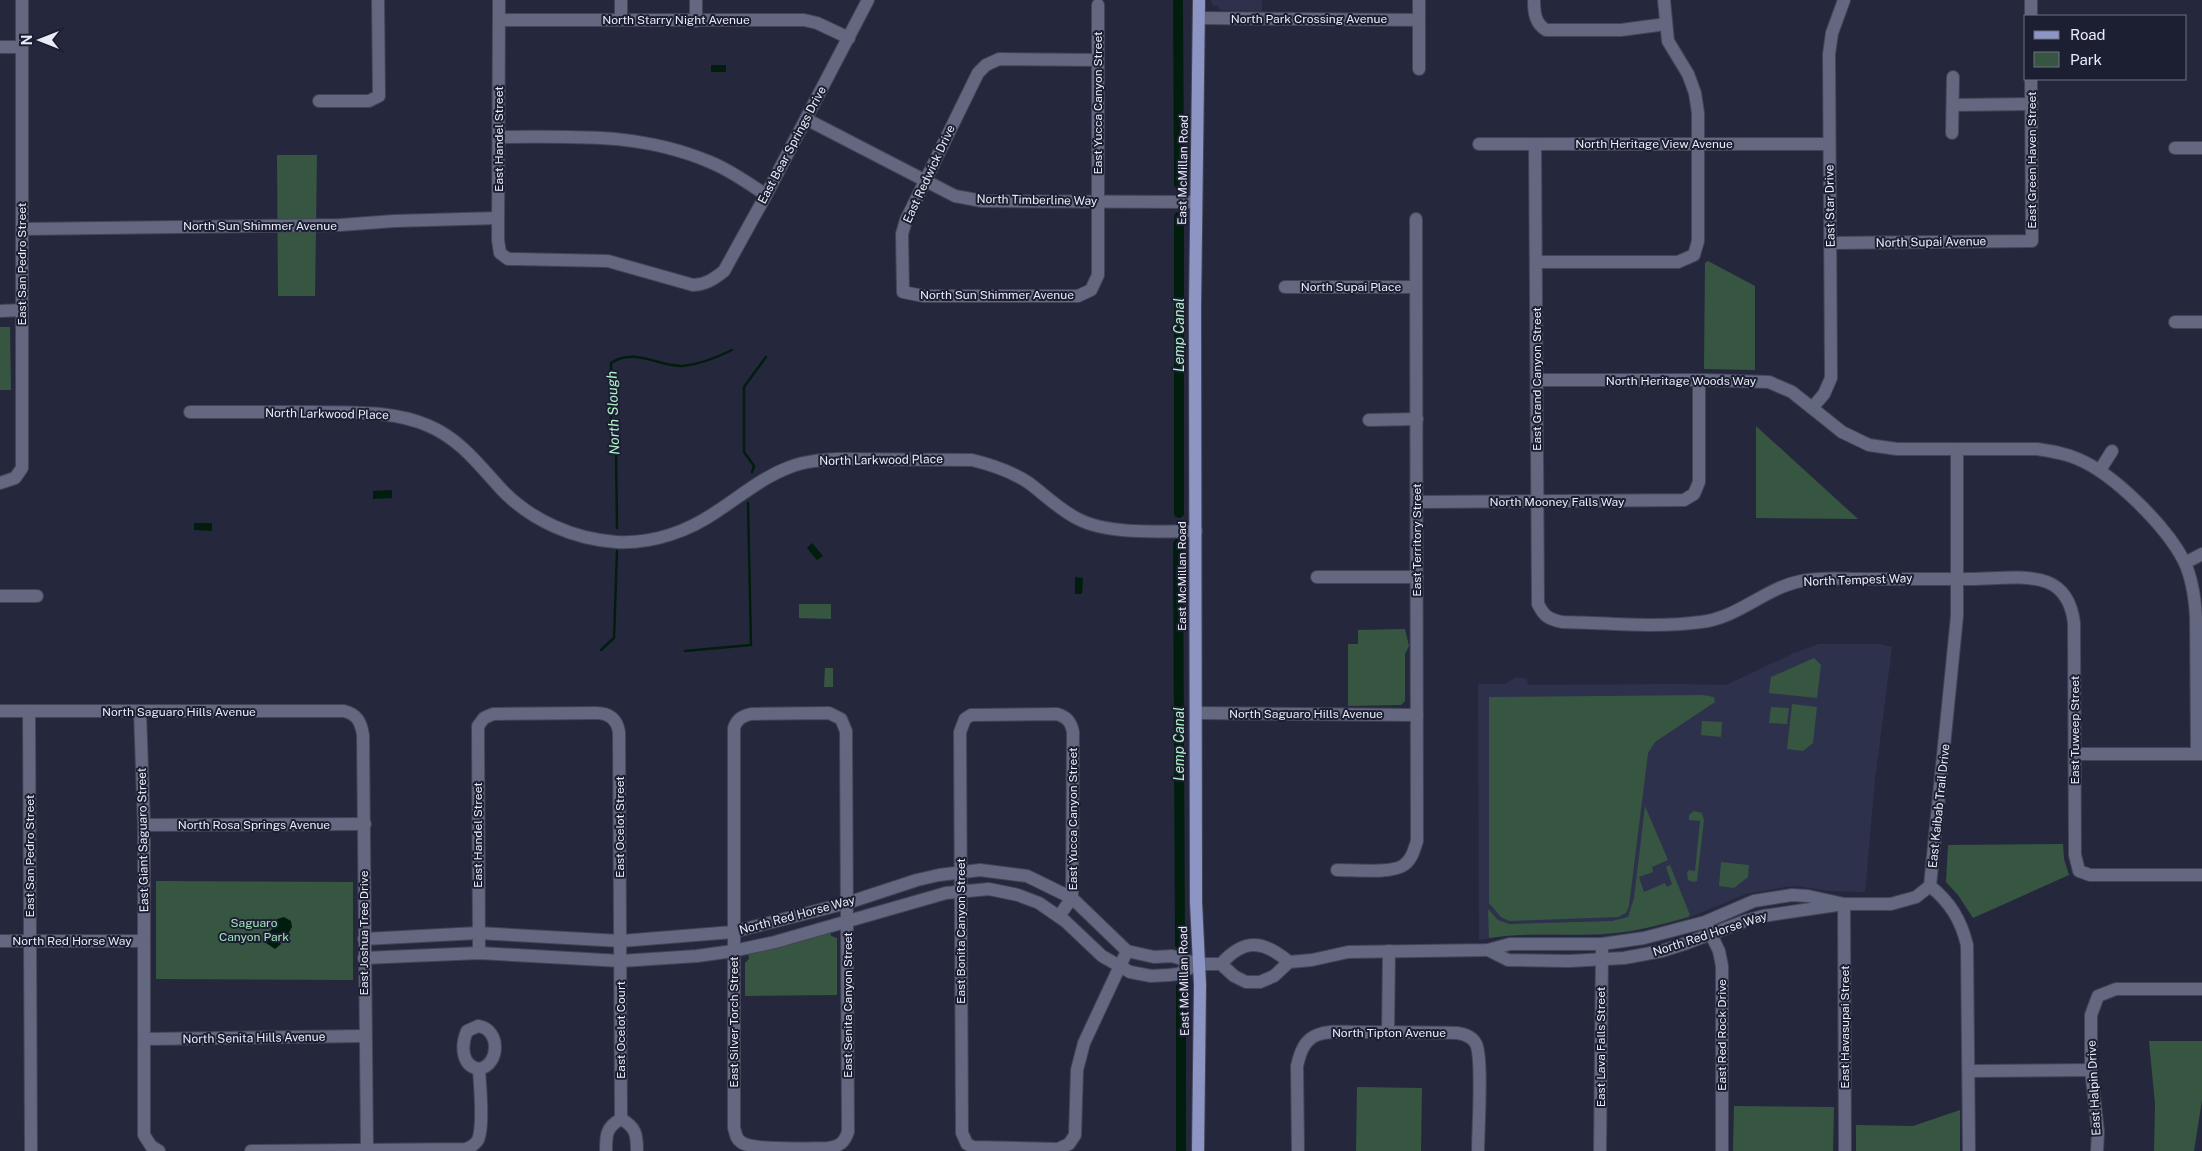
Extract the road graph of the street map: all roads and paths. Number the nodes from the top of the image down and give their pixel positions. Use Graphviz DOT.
graph roads {
  1 [pos="22,0"];
  2 [pos="378,0"];
  3 [pos="499,0"];
  4 [pos="620,0"];
  5 [pos="696,0"];
  6 [pos="868,0"];
  7 [pos="1199,0"];
  8 [pos="1419,0"];
  9 [pos="1534,0"];
  10 [pos="1664,0"];
  11 [pos="1844,0"];
  12 [pos="2031,0"];
  13 [pos="1098,5"];
  14 [pos="2031,15"];
  15 [pos="1199,18"];
  16 [pos="499,20"];
  17 [pos="620,20"];
  18 [pos="1419,20"];
  19 [pos="696,21"];
  20 [pos="1666,24"];
  21 [pos="849,38"];
  22 [pos="0,47"];
  23 [pos="22,47"];
  24 [pos="1098,60"];
  25 [pos="1419,69"];
  26 [pos="1953,77"];
  27 [pos="2032,80"];
  28 [pos="319,101"];
  29 [pos="2032,104"];
  30 [pos="1953,105"];
  31 [pos="806,119"];
  32 [pos="1952,133"];
  33 [pos="499,137"];
  34 [pos="1479,144"];
  35 [pos="1535,144"];
  36 [pos="1698,144"];
  37 [pos="1829,144"];
  38 [pos="2175,148"];
  39 [pos="2202,148"];
  40 [pos="925,180"];
  41 [pos="766,194"];
  42 [pos="1098,200"];
  43 [pos="1196,202"];
  44 [pos="498,218"];
  45 [pos="1416,219"];
  46 [pos="22,229"];
  47 [pos="2032,241"];
  48 [pos="1830,243"];
  49 [pos="502,256"];
  50 [pos="1536,262"];
  51 [pos="1285,287"];
  52 [pos="1416,287"];
  53 [pos="1091,290"];
  54 [pos="902,292"];
  55 [pos="0,310"];
  56 [pos="22,310"];
  57 [pos="2175,322"];
  58 [pos="2202,322"];
  59 [pos="1537,380"];
  60 [pos="1699,380"];
  61 [pos="1812,408"];
  62 [pos="190,412"];
  63 [pos="1417,419"];
  64 [pos="1368,420"];
  65 [pos="1957,449"];
  66 [pos="2112,451"];
  67 [pos="2100,470"];
  68 [pos="0,483"];
  69 [pos="1417,502"];
  70 [pos="1538,502"];
  71 [pos="1196,531"];
  72 [pos="2202,554"];
  73 [pos="2185,563"];
  74 [pos="1317,577"];
  75 [pos="1417,577"];
  76 [pos="1957,579"];
  77 [pos="2062,592"];
  78 [pos="0,596"];
  79 [pos="37,596"];
  80 [pos="1542,614"];
  81 [pos="0,711"];
  82 [pos="29,712"];
  83 [pos="140,712"];
  84 [pos="1196,714"];
  85 [pos="1417,715"];
  86 [pos="357,717"];
  87 [pos="484,718"];
  88 [pos="1068,719"];
  89 [pos="737,721"];
  90 [pos="2075,754"];
  91 [pos="2199,754"];
  92 [pos="364,824"];
  93 [pos="144,826"];
  94 [pos="1337,870"];
  95 [pos="961,872"];
  96 [pos="2202,875"];
  97 [pos="1930,886"];
  98 [pos="961,890"];
  99 [pos="1072,898"];
  100 [pos="847,903"];
  101 [pos="1844,904"];
  102 [pos="1059,916"];
  103 [pos="847,922"];
  104 [pos="1705,922"];
  105 [pos="733,932"];
  106 [pos="478,933"];
  107 [pos="1712,934"];
  108 [pos="364,939"];
  109 [pos="144,941"];
  110 [pos="621,941"];
  111 [pos="0,942"];
  112 [pos="31,942"];
  113 [pos="1602,944"];
  114 [pos="1488,950"];
  115 [pos="733,951"];
  116 [pos="1127,951"];
  117 [pos="1389,951"];
  118 [pos="478,953"];
  119 [pos="364,958"];
  120 [pos="1602,960"];
  121 [pos="620,961"];
  122 [pos="1288,962"];
  123 [pos="1198,964"];
  124 [pos="1221,964"];
  125 [pos="1119,967"];
  126 [pos="2202,989"];
  127 [pos="1388,1032"];
  128 [pos="364,1036"];
  129 [pos="144,1039"];
  130 [pos="479,1069"];
  131 [pos="2091,1070"];
  132 [pos="1970,1071"];
  133 [pos="621,1119"];
  134 [pos="741,1142"];
  135 [pos="155,1149"];
  136 [pos="367,1150"];
  137 [pos="31,1151"];
  138 [pos="251,1151"];
  139 [pos="606,1151"];
  140 [pos="637,1151"];
  141 [pos="1198,1151"];
  142 [pos="1298,1151"];
  143 [pos="1478,1151"];
  144 [pos="1600,1151"];
  145 [pos="1722,1151"];
  146 [pos="1845,1151"];
  147 [pos="1969,1151"];
  148 [pos="2097,1151"];
  1 -- 23 [label="street, East San Pedro Street"];
  2 -- 28 [label="street"];
  3 -- 16 [label="street, East Handel Street"];
  4 -- 17 [label="street"];
  5 -- 19 [label="street"];
  6 -- 21 [label="street, East Bear Springs Drive"];
  7 -- 15 [label="main road, East McMillan Road"];
  8 -- 18 [label="street"];
  9 -- 20 [label="street"];
  10 -- 20 [label="street"];
  11 -- 37 [label="street, East Star Drive"];
  12 -- 14 [label="street"];
  13 -- 24 [label="street, East Yucca Canyon Street"];
  15 -- 18 [label="street, North Park Crossing Avenue"];
  15 -- 43 [label="main road, East McMillan Road"];
  16 -- 17 [label="street, North Starry Night Avenue"];
  16 -- 33 [label="street, East Handel Street"];
  17 -- 19 [label="street, North Starry Night Avenue"];
  18 -- 25 [label="street"];
  19 -- 21 [label="street, North Starry Night Avenue"];
  20 -- 36 [label="street"];
  21 -- 31 [label="street, East Bear Springs Drive"];
  22 -- 23 [label="street"];
  23 -- 46 [label="street, East San Pedro Street"];
  24 -- 40 [label="street, East Redwick Drive"];
  24 -- 42 [label="street, East Yucca Canyon Street"];
  26 -- 30 [label="street"];
  27 -- 29 [label="street, East Green Haven Street"];
  29 -- 30 [label="street"];
  29 -- 47 [label="street, East Green Haven Street"];
  30 -- 32 [label="street"];
  31 -- 40 [label="street, North Timberline Way"];
  31 -- 41 [label="street, East Bear Springs Drive"];
  33 -- 41 [label="street"];
  33 -- 44 [label="street, East Handel Street"];
  34 -- 35 [label="street, North Heritage View Avenue"];
  35 -- 36 [label="street, North Heritage View Avenue"];
  35 -- 50 [label="street, East Grand Canyon Street"];
  36 -- 37 [label="street, North Heritage View Avenue"];
  36 -- 50 [label="street"];
  37 -- 48 [label="street, East Star Drive"];
  38 -- 39 [label="street"];
  40 -- 42 [label="street, North Timberline Way"];
  40 -- 54 [label="street, East Redwick Drive"];
  41 -- 49 [label="street, East Bear Springs Drive"];
  42 -- 43 [label="street, North Timberline Way"];
  42 -- 53 [label="street, East Yucca Canyon Street"];
  43 -- 71 [label="main road, East McMillan Road"];
  44 -- 46 [label="street, North Sun Shimmer Avenue"];
  44 -- 49 [label="street, East Handel Street"];
  45 -- 52 [label="street, East Territory Street"];
  46 -- 56 [label="street, East San Pedro Street"];
  47 -- 48 [label="street, North Supai Avenue"];
  48 -- 61 [label="street, East Star Drive"];
  50 -- 59 [label="street, East Grand Canyon Street"];
  51 -- 52 [label="street, North Supai Place"];
  52 -- 63 [label="street, East Territory Street"];
  53 -- 54 [label="street, North Sun Shimmer Avenue"];
  55 -- 56 [label="street"];
  56 -- 68 [label="street, East San Pedro Street"];
  57 -- 58 [label="street"];
  59 -- 60 [label="street, North Heritage Woods Way"];
  59 -- 70 [label="street, East Grand Canyon Street"];
  60 -- 61 [label="street, North Heritage Woods Way"];
  60 -- 70 [label="street, North Mooney Falls Way"];
  61 -- 65 [label="street, North Heritage Woods Way"];
  62 -- 71 [label="street, North Larkwood Place"];
  63 -- 64 [label="street"];
  63 -- 69 [label="street, East Territory Street"];
  65 -- 67 [label="street, North Heritage Woods Way"];
  65 -- 76 [label="street, East Kaibab Trail Drive"];
  66 -- 67 [label="street"];
  67 -- 73 [label="street, North Heritage Woods Way"];
  69 -- 70 [label="street, North Mooney Falls Way"];
  69 -- 75 [label="street, East Territory Street"];
  70 -- 80 [label="street, East Grand Canyon Street"];
  71 -- 84 [label="main road, East McMillan Road"];
  72 -- 73 [label="street"];
  73 -- 91 [label="street, North Heritage Woods Way"];
  74 -- 75 [label="street"];
  75 -- 85 [label="street, East Territory Street"];
  76 -- 77 [label="street, North Tempest Way"];
  76 -- 80 [label="street, North Tempest Way"];
  76 -- 97 [label="street, East Kaibab Trail Drive"];
  77 -- 90 [label="street, East Tuweep Street"];
  78 -- 79 [label="street"];
  81 -- 82 [label="street, North Saguaro Hills Avenue"];
  82 -- 83 [label="street, North Saguaro Hills Avenue"];
  82 -- 112 [label="street, East San Pedro Street"];
  83 -- 86 [label="street, North Saguaro Hills Avenue"];
  83 -- 93 [label="street, East Giant Saguaro Street"];
  84 -- 85 [label="street, North Saguaro Hills Avenue"];
  84 -- 123 [label="main road, East McMillan Road"];
  85 -- 94 [label="street, East Territory Street"];
  86 -- 92 [label="street, East Joshua Tree Drive"];
  87 -- 106 [label="street, East Handel Street"];
  87 -- 110 [label="street, East Ocelot Street"];
  88 -- 95 [label="street, East Bonita Canyon Street"];
  88 -- 99 [label="street, East Yucca Canyon Street"];
  89 -- 100 [label="street, East Senita Canyon Street"];
  89 -- 105 [label="street, East Silver Torch Street"];
  90 -- 91 [label="street"];
  90 -- 96 [label="street, East Tuweep Street"];
  92 -- 93 [label="street, North Rosa Springs Avenue"];
  92 -- 108 [label="street, East Joshua Tree Drive"];
  93 -- 109 [label="street, East Giant Saguaro Street"];
  95 -- 98 [label="street, East Bonita Canyon Street"];
  95 -- 99 [label="street, North Red Horse Way"];
  95 -- 100 [label="street, North Red Horse Way"];
  97 -- 101 [label="street, North Red Horse Way"];
  97 -- 132 [label="street, East Kaibab Trail Drive"];
  98 -- 102 [label="street, North Red Horse Way"];
  98 -- 103 [label="street, North Red Horse Way"];
  98 -- 125 [label="street, East Bonita Canyon Street"];
  99 -- 102 [label="street, East Yucca Canyon Street"];
  99 -- 116 [label="street, North Red Horse Way"];
  100 -- 103 [label="street, East Senita Canyon Street"];
  100 -- 105 [label="street, North Red Horse Way"];
  101 -- 104 [label="street, North Red Horse Way"];
  101 -- 107 [label="street, North Red Horse Way"];
  101 -- 146 [label="street, East Havasupai Street"];
  102 -- 125 [label="street, North Red Horse Way"];
  103 -- 115 [label="street, North Red Horse Way"];
  103 -- 134 [label="street, East Senita Canyon Street"];
  104 -- 107 [label="street, East Red Rock Drive"];
  104 -- 113 [label="street, North Red Horse Way"];
  105 -- 110 [label="street, North Red Horse Way"];
  105 -- 115 [label="street, East Silver Torch Street"];
  106 -- 108 [label="street, North Red Horse Way"];
  106 -- 110 [label="street, North Red Horse Way"];
  106 -- 118 [label="street, East Handel Street"];
  107 -- 120 [label="street, North Red Horse Way"];
  107 -- 145 [label="street, East Red Rock Drive"];
  108 -- 119 [label="street, East Joshua Tree Drive"];
  109 -- 112 [label="street, North Red Horse Way"];
  109 -- 129 [label="street, East Giant Saguaro Street"];
  110 -- 121 [label="street, East Ocelot Court"];
  111 -- 112 [label="street, North Red Horse Way"];
  112 -- 137 [label="street, East San Pedro Street"];
  113 -- 114 [label="street, North Red Horse Way"];
  113 -- 120 [label="street, East Lava Falls Street"];
  114 -- 117 [label="street, North Red Horse Way"];
  114 -- 120 [label="street, North Red Horse Way"];
  115 -- 121 [label="street, North Red Horse Way"];
  115 -- 134 [label="street, East Silver Torch Street"];
  116 -- 123 [label="street, North Red Horse Way"];
  116 -- 125 [label="street"];
  117 -- 122 [label="street, North Red Horse Way"];
  117 -- 127 [label="street"];
  118 -- 119 [label="street, North Red Horse Way"];
  118 -- 121 [label="street, North Red Horse Way"];
  119 -- 128 [label="street, East Joshua Tree Drive"];
  120 -- 144 [label="street, East Lava Falls Street"];
  121 -- 133 [label="street, East Ocelot Court"];
  122 -- 124 [label="street"];
  122 -- 124 [label="street"];
  123 -- 124 [label="street, North Red Horse Way"];
  123 -- 125 [label="street, North Red Horse Way"];
  123 -- 141 [label="main road, East McMillan Road"];
  126 -- 131 [label="street, East Halpin Drive"];
  127 -- 142 [label="street, North Tipton Avenue"];
  127 -- 143 [label="street, North Tipton Avenue"];
  128 -- 129 [label="street, North Senita Hills Avenue"];
  128 -- 136 [label="street, East Joshua Tree Drive"];
  129 -- 135 [label="street, East Giant Saguaro Street"];
  130 -- 136 [label="street"];
  131 -- 132 [label="street"];
  131 -- 148 [label="street, East Halpin Drive"];
  132 -- 147 [label="street, East Kaibab Trail Drive"];
  133 -- 139 [label="street"];
  133 -- 140 [label="street"];
  136 -- 138 [label="street"];
}
